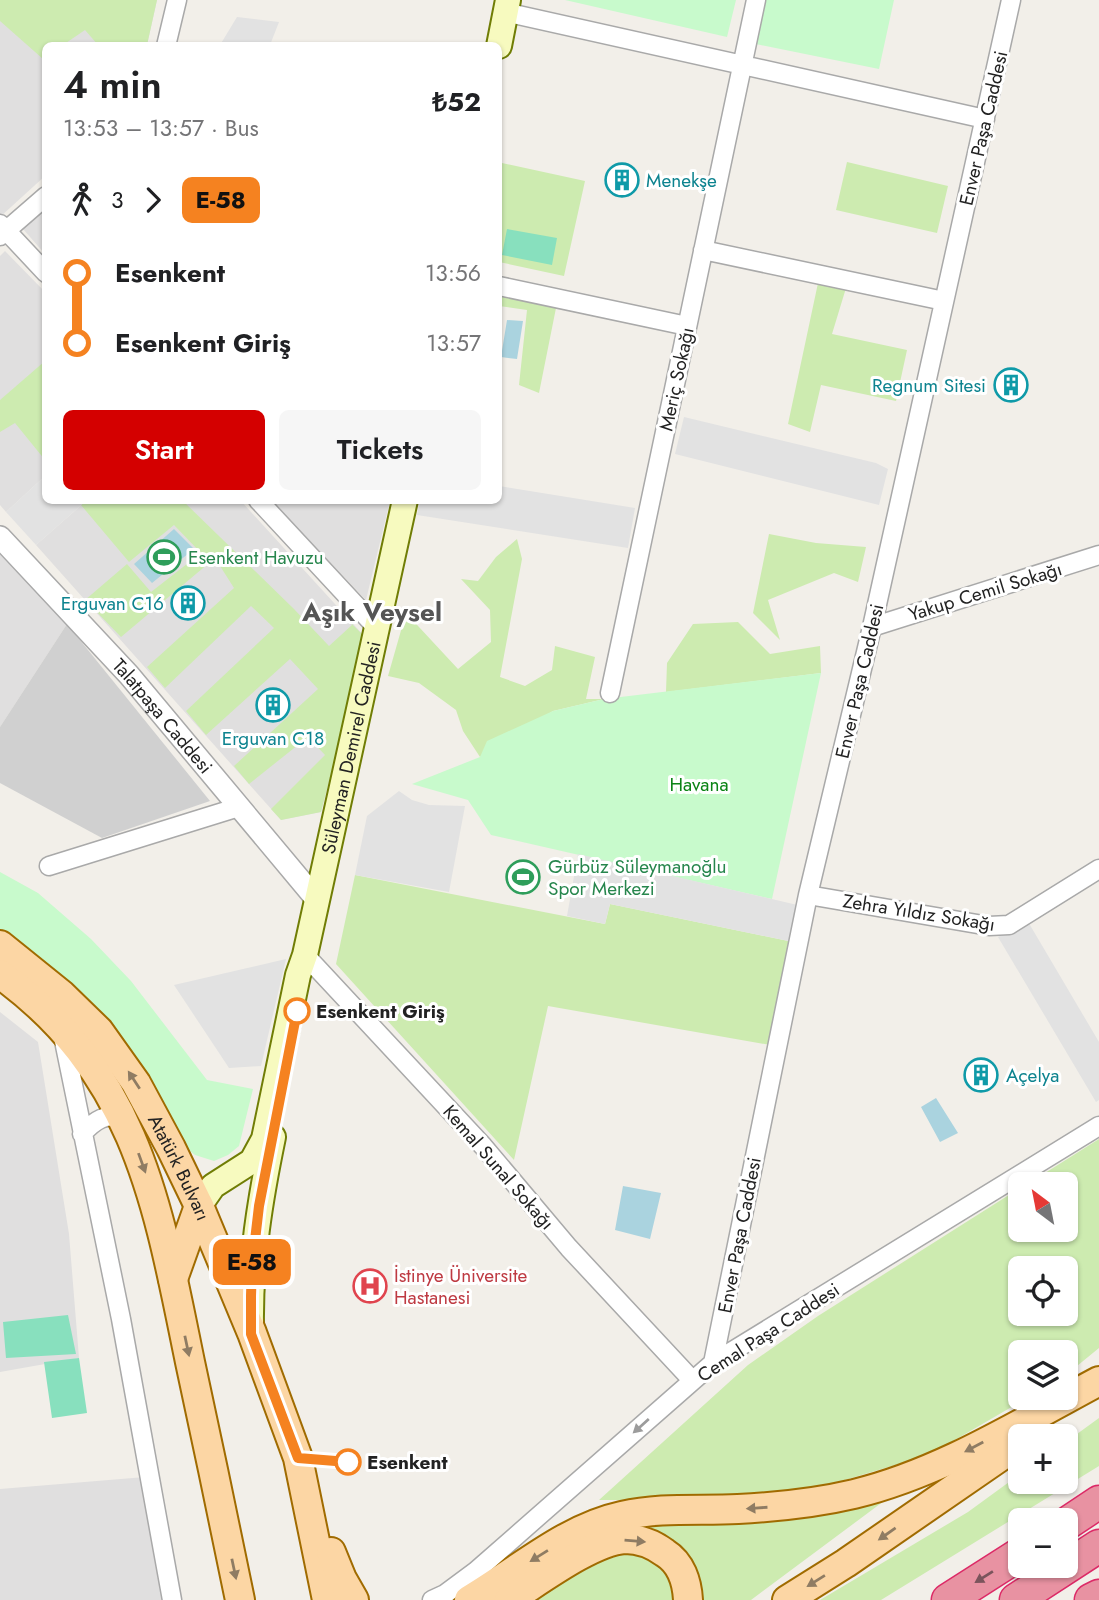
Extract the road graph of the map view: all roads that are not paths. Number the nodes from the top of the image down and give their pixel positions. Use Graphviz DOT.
graph roads {
  1 [pos="177,0"];
  2 [pos="755,0"];
  3 [pos="1011,0"];
  4 [pos="507,6"];
  5 [pos="167,42"];
  6 [pos="500,42"];
  7 [pos="742,65"];
  8 [pos="985,119"];
  9 [pos="42,199"];
  10 [pos="2,230"];
  11 [pos="703,250"];
  12 [pos="42,269"];
  13 [pos="502,287"];
  14 [pos="944,301"];
  15 [pos="687,326"];
  16 [pos="262,504"];
  17 [pos="404,504"];
  18 [pos="0,537"];
  19 [pos="1099,555"];
  20 [pos="872,627"];
  21 [pos="377,628"];
  22 [pos="610,693"];
  23 [pos="239,807"];
  24 [pos="49,866"];
  25 [pos="1099,869"];
  26 [pos="808,895"];
  27 [pos="317,900"];
  28 [pos="0,945"];
  29 [pos="305,955"];
  30 [pos="0,974"];
  31 [pos="60,1026"];
  32 [pos="114,1049"];
  33 [pos="97,1074"];
  34 [pos="77,1103"];
  35 [pos="124,1121"];
  36 [pos="1099,1126"];
  37 [pos="82,1134"];
  38 [pos="171,1148"];
  39 [pos="224,1177"];
  40 [pos="199,1206"];
  41 [pos="173,1279"];
  42 [pos="251,1334"];
  43 [pos="713,1363"];
  44 [pos="692,1380"];
  45 [pos="1099,1383"];
  46 [pos="1046,1424"];
  47 [pos="1008,1451"];
  48 [pos="1099,1502"];
  49 [pos="1078,1516"];
  50 [pos="1099,1546"];
  51 [pos="1008,1562"];
  52 [pos="335,1595"];
  53 [pos="1099,1596"];
  54 [pos="172,1600"];
  55 [pos="240,1600"];
  56 [pos="368,1600"];
  57 [pos="432,1600"];
  58 [pos="469,1600"];
  59 [pos="509,1600"];
  60 [pos="688,1600"];
  61 [pos="787,1600"];
  62 [pos="947,1600"];
  63 [pos="1016,1600"];
  64 [pos="1091,1600"];
  1 -- 5 [label="street"];
  2 -- 7 [label="street, Meriç Sokağı"];
  3 -- 8 [label="street, Enver Paşa Caddesi"];
  4 -- 6 [label="main road"];
  4 -- 7 [label="street"];
  7 -- 8 [label="street"];
  7 -- 11 [label="street, Meriç Sokağı"];
  8 -- 14 [label="street, Enver Paşa Caddesi"];
  9 -- 10 [label="street"];
  10 -- 12 [label="street"];
  11 -- 14 [label="street"];
  11 -- 15 [label="street, Meriç Sokağı"];
  13 -- 15 [label="street"];
  14 -- 20 [label="street, Enver Paşa Caddesi"];
  15 -- 22 [label="street, Meriç Sokağı"];
  16 -- 21 [label="street"];
  17 -- 21 [label="main road, Süleyman Demirel Caddesi"];
  18 -- 23 [label="street, Talatpaşa Caddesi"];
  19 -- 20 [label="street, Yakup Cemil Sokağı"];
  20 -- 26 [label="street, Enver Paşa Caddesi"];
  21 -- 27 [label="main road, Süleyman Demirel Caddesi"];
  23 -- 24 [label="street"];
  23 -- 27 [label="street, Talatpaşa Caddesi"];
  25 -- 26 [label="street, Zehra Yıldız Sokağı"];
  26 -- 43 [label="street, Enver Paşa Caddesi"];
  27 -- 29 [label="main road, Süleyman Demirel Caddesi"];
  28 -- 32 [label="main road, Atatürk Bulvarı"];
  29 -- 39 [label="main road, Süleyman Demirel Caddesi"];
  29 -- 42 [label="main road, Süleyman Demirel Caddesi"];
  29 -- 44 [label="street, Kemal Sunal Sokağı"];
  30 -- 31 [label="main road, Atatürk Bulvarı"];
  31 -- 33 [label="main road, Atatürk Bulvarı"];
  31 -- 34 [label="street"];
  32 -- 33 [label="street"];
  38 -- 32 [label="main road, Atatürk Bulvarı, one-way"];
  33 -- 34 [label="street"];
  33 -- 35 [label="main road, Atatürk Bulvarı"];
  34 -- 37 [label="street"];
  35 -- 37 [label="street"];
  35 -- 41 [label="main road, Atatürk Bulvarı, one-way"];
  36 -- 43 [label="street, Cemal Paşa Caddesi"];
  37 -- 54 [label="street"];
  38 -- 39 [label="main road"];
  38 -- 40 [label="main road, Atatürk Bulvarı"];
  39 -- 40 [label="main road, Süleyman Demirel Caddesi"];
  40 -- 41 [label="main road"];
  40 -- 42 [label="main road, Atatürk Bulvarı"];
  41 -- 55 [label="main road, Atatürk Bulvarı, one-way"];
  42 -- 52 [label="main road, Atatürk Bulvarı"];
  43 -- 44 [label="street, Cemal Paşa Caddesi"];
  44 -- 57 [label="street, Cemal Paşa Caddesi, one-way"];
  45 -- 46 [label="main road"];
  45 -- 58 [label="main road, one-way"];
  47 -- 61 [label="main road, one-way"];
  48 -- 49 [label="highway"];
  50 -- 63 [label="highway"];
  51 -- 62 [label="highway, one-way"];
  52 -- 56 [label="street"];
  53 -- 64 [label="highway"];
  59 -- 60 [label="main road, one-way"];
}
